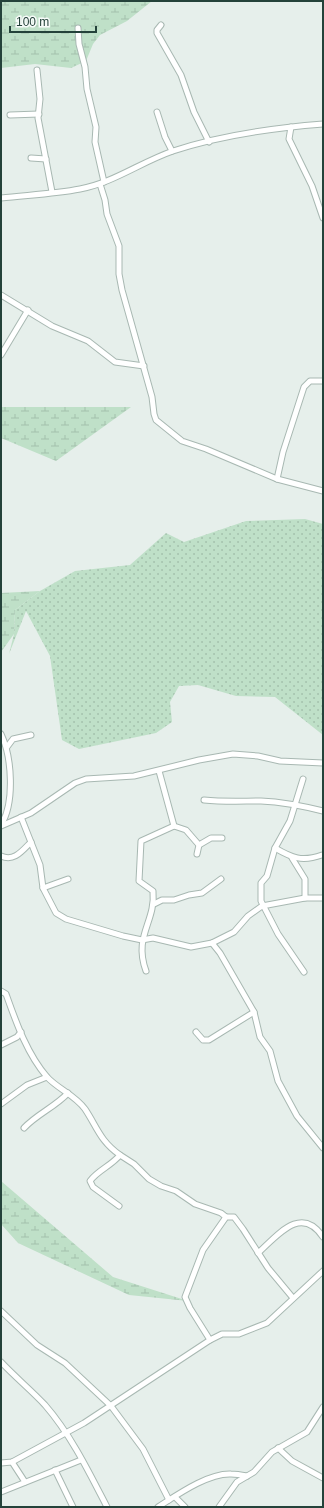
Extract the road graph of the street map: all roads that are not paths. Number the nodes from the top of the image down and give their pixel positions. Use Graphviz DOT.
graph roads {
  1 [pos="161,26"];
  2 [pos="78,28"];
  3 [pos="37,70"];
  4 [pos="157,112"];
  5 [pos="39,114"];
  6 [pos="10,116"];
  7 [pos="323,124"];
  8 [pos="291,127"];
  9 [pos="209,142"];
  10 [pos="172,151"];
  11 [pos="31,158"];
  12 [pos="46,159"];
  13 [pos="102,183"];
  14 [pos="52,192"];
  15 [pos="1,198"];
  16 [pos="323,218"];
  17 [pos="1,295"];
  18 [pos="28,310"];
  19 [pos="1,355"];
  20 [pos="144,366"];
  21 [pos="323,381"];
  22 [pos="277,479"];
  23 [pos="323,490"];
  24 [pos="1,734"];
  25 [pos="31,735"];
  26 [pos="7,747"];
  27 [pos="323,763"];
  28 [pos="159,771"];
  29 [pos="303,779"];
  30 [pos="204,800"];
  31 [pos="295,805"];
  32 [pos="323,811"];
  33 [pos="21,818"];
  34 [pos="1,826"];
  35 [pos="174,826"];
  36 [pos="222,838"];
  37 [pos="31,842"];
  38 [pos="199,845"];
  39 [pos="274,848"];
  40 [pos="197,854"];
  41 [pos="322,855"];
  42 [pos="1,856"];
  43 [pos="292,858"];
  44 [pos="221,879"];
  45 [pos="68,880"];
  46 [pos="44,888"];
  47 [pos="305,898"];
  48 [pos="323,898"];
  49 [pos="154,904"];
  50 [pos="262,906"];
  51 [pos="142,940"];
  52 [pos="212,943"];
  53 [pos="146,971"];
  54 [pos="304,972"];
  55 [pos="1,991"];
  56 [pos="254,1012"];
  57 [pos="21,1032"];
  58 [pos="196,1032"];
  59 [pos="1,1045"];
  60 [pos="47,1077"];
  61 [pos="68,1093"];
  62 [pos="1,1104"];
  63 [pos="24,1128"];
  64 [pos="323,1148"];
  65 [pos="120,1154"];
  66 [pos="119,1206"];
  67 [pos="226,1217"];
  68 [pos="323,1237"];
  69 [pos="258,1253"];
  70 [pos="323,1271"];
  71 [pos="292,1298"];
  72 [pos="1,1311"];
  73 [pos="210,1340"];
  74 [pos="1,1362"];
  75 [pos="111,1406"];
  76 [pos="323,1407"];
  77 [pos="65,1432"];
  78 [pos="278,1448"];
  79 [pos="81,1460"];
  80 [pos="1,1462"];
  81 [pos="12,1462"];
  82 [pos="56,1470"];
  83 [pos="247,1476"];
  84 [pos="323,1478"];
  85 [pos="25,1482"];
  86 [pos="1,1492"];
  87 [pos="175,1497"];
  88 [pos="169,1500"];
  89 [pos="73,1507"];
  90 [pos="107,1507"];
  91 [pos="158,1507"];
  92 [pos="185,1507"];
  93 [pos="219,1507"];
  1 -- 9 [label="street"];
  2 -- 13 [label="street"];
  3 -- 5 [label="street"];
  4 -- 10 [label="street"];
  5 -- 6 [label="street"];
  5 -- 12 [label="street"];
  7 -- 8 [label="street"];
  8 -- 9 [label="street"];
  8 -- 16 [label="street"];
  9 -- 10 [label="street"];
  10 -- 13 [label="street"];
  11 -- 12 [label="street"];
  12 -- 14 [label="street"];
  13 -- 14 [label="street"];
  13 -- 20 [label="street"];
  14 -- 15 [label="street"];
  17 -- 18 [label="street"];
  18 -- 19 [label="street"];
  18 -- 20 [label="street"];
  20 -- 22 [label="street"];
  21 -- 22 [label="street"];
  22 -- 23 [label="street"];
  24 -- 26 [label="street"];
  25 -- 26 [label="street"];
  26 -- 34 [label="street"];
  27 -- 28 [label="street"];
  28 -- 33 [label="street"];
  28 -- 35 [label="street"];
  29 -- 31 [label="street"];
  30 -- 31 [label="street"];
  31 -- 32 [label="street"];
  31 -- 39 [label="street"];
  33 -- 34 [label="street"];
  33 -- 37 [label="street"];
  35 -- 38 [label="street"];
  35 -- 49 [label="street"];
  36 -- 38 [label="street"];
  37 -- 42 [label="street"];
  37 -- 46 [label="street"];
  38 -- 40 [label="street"];
  39 -- 43 [label="street"];
  39 -- 50 [label="street"];
  41 -- 43 [label="street"];
  43 -- 47 [label="street"];
  44 -- 49 [label="street"];
  45 -- 46 [label="street"];
  46 -- 51 [label="street"];
  47 -- 48 [label="street"];
  47 -- 50 [label="street"];
  49 -- 51 [label="street"];
  50 -- 52 [label="street"];
  50 -- 54 [label="street"];
  51 -- 52 [label="street"];
  51 -- 53 [label="street"];
  52 -- 56 [label="street"];
  55 -- 57 [label="street"];
  56 -- 58 [label="street"];
  56 -- 64 [label="street"];
  57 -- 59 [label="street"];
  57 -- 60 [label="street"];
  60 -- 61 [label="street"];
  60 -- 62 [label="street"];
  61 -- 63 [label="street"];
  61 -- 65 [label="street"];
  65 -- 66 [label="street"];
  65 -- 67 [label="street"];
  67 -- 69 [label="street"];
  67 -- 73 [label="street"];
  68 -- 69 [label="street"];
  69 -- 71 [label="street"];
  70 -- 71 [label="street"];
  71 -- 73 [label="street"];
  72 -- 75 [label="street"];
  73 -- 75 [label="street"];
  74 -- 77 [label="street"];
  75 -- 77 [label="street"];
  75 -- 88 [label="street"];
  76 -- 78 [label="street"];
  77 -- 79 [label="street"];
  77 -- 81 [label="street"];
  78 -- 83 [label="street"];
  78 -- 84 [label="street"];
  79 -- 82 [label="street"];
  79 -- 90 [label="street"];
  80 -- 81 [label="street"];
  81 -- 85 [label="street"];
  82 -- 85 [label="street"];
  82 -- 89 [label="street"];
  83 -- 87 [label="street"];
  83 -- 93 [label="street"];
  85 -- 86 [label="street"];
  87 -- 88 [label="street"];
  87 -- 92 [label="street"];
  88 -- 91 [label="street"];
}
